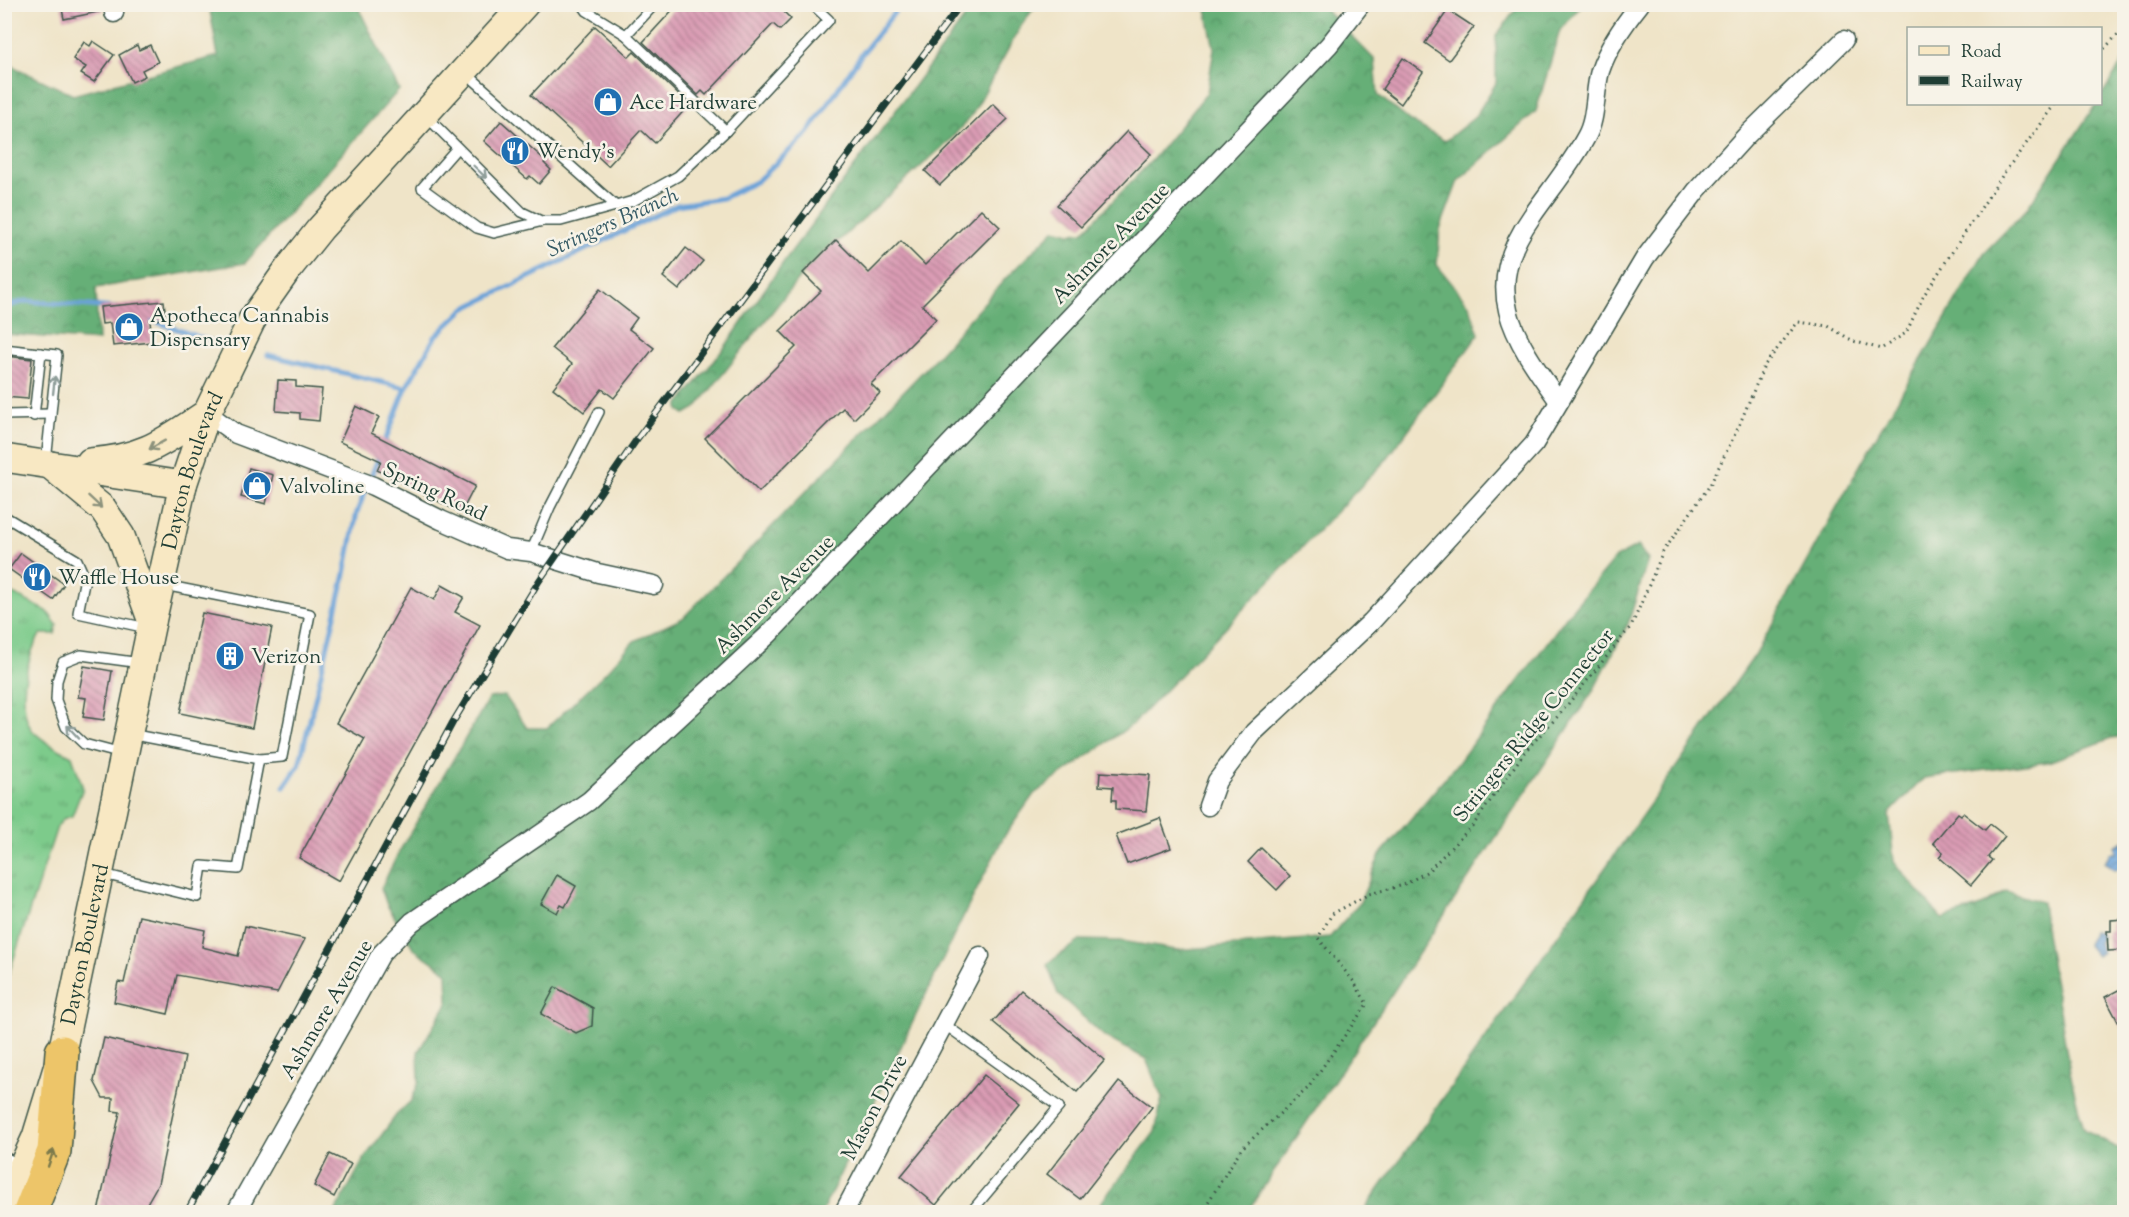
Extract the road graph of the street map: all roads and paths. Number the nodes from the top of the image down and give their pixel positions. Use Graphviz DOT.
graph roads {
  1 [pos="525,4"];
  2 [pos="656,4"];
  3 [pos="812,4"];
  4 [pos="1361,4"];
  5 [pos="1640,4"];
  6 [pos="587,7"];
  7 [pos="2124,28"];
  8 [pos="626,35"];
  9 [pos="1844,40"];
  10 [pos="2102,51"];
  11 [pos="464,71"];
  12 [pos="2055,105"];
  13 [pos="425,116"];
  14 [pos="726,131"];
  15 [pos="457,148"];
  16 [pos="616,206"];
  17 [pos="543,222"];
  18 [pos="4,349"];
  19 [pos="41,353"];
  20 [pos="1558,400"];
  21 [pos="599,412"];
  22 [pos="207,413"];
  23 [pos="51,414"];
  24 [pos="4,415"];
  25 [pos="34,416"];
  26 [pos="4,458"];
  27 [pos="48,464"];
  28 [pos="183,485"];
  29 [pos="4,516"];
  30 [pos="531,552"];
  31 [pos="162,585"];
  32 [pos="654,585"];
  33 [pos="151,625"];
  34 [pos="143,664"];
  35 [pos="127,744"];
  36 [pos="259,759"];
  37 [pos="1208,806"];
  38 [pos="100,873"];
  39 [pos="980,956"];
  40 [pos="944,1023"];
  41 [pos="62,1052"];
  42 [pos="13,1166"];
  43 [pos="12,1204"];
  44 [pos="236,1212"];
  45 [pos="844,1212"];
  46 [pos="971,1212"];
  47 [pos="1202,1212"];
  1 -- 11 [label="main road, Dayton Boulevard"];
  2 -- 8 [label="lane"];
  3 -- 14 [label="lane"];
  4 -- 44 [label="street, Ashmore Avenue"];
  5 -- 20 [label="street"];
  6 -- 8 [label="lane"];
  7 -- 10 [label="path"];
  8 -- 14 [label="lane"];
  9 -- 20 [label="street"];
  11 -- 13 [label="main road, Dayton Boulevard"];
  11 -- 16 [label="lane"];
  12 -- 47 [label="path, Stringers Ridge Connector"];
  13 -- 15 [label="lane"];
  13 -- 22 [label="main road, Dayton Boulevard"];
  14 -- 16 [label="lane"];
  15 -- 17 [label="lane, one-way"];
  15 -- 17 [label="lane"];
  16 -- 17 [label="lane"];
  18 -- 19 [label="lane"];
  23 -- 19 [label="lane, one-way"];
  19 -- 25 [label="lane"];
  20 -- 37 [label="street"];
  21 -- 30 [label="lane"];
  22 -- 27 [label="main road, one-way"];
  22 -- 28 [label="main road, Dayton Boulevard"];
  22 -- 30 [label="street, Spring Road"];
  23 -- 25 [label="lane"];
  23 -- 27 [label="lane"];
  24 -- 25 [label="lane"];
  26 -- 27 [label="main road"];
  27 -- 28 [label="main road"];
  27 -- 33 [label="main road, one-way"];
  28 -- 31 [label="main road, Dayton Boulevard"];
  29 -- 33 [label="lane"];
  30 -- 32 [label="street, Spring Road"];
  31 -- 33 [label="main road, Dayton Boulevard"];
  31 -- 36 [label="lane"];
  33 -- 34 [label="main road, Dayton Boulevard"];
  34 -- 35 [label="main road, Dayton Boulevard"];
  35 -- 34 [label="lane, one-way"];
  35 -- 36 [label="lane"];
  35 -- 38 [label="main road, Dayton Boulevard"];
  36 -- 38 [label="lane"];
  38 -- 41 [label="main road, Dayton Boulevard"];
  39 -- 40 [label="street, Mason Drive"];
  40 -- 45 [label="street, Mason Drive"];
  40 -- 46 [label="lane"];
  41 -- 42 [label="main road, Dayton Boulevard"];
  43 -- 41 [label="highway, one-way"];
  42 -- 43 [label="main road, Dayton Boulevard"];
}
